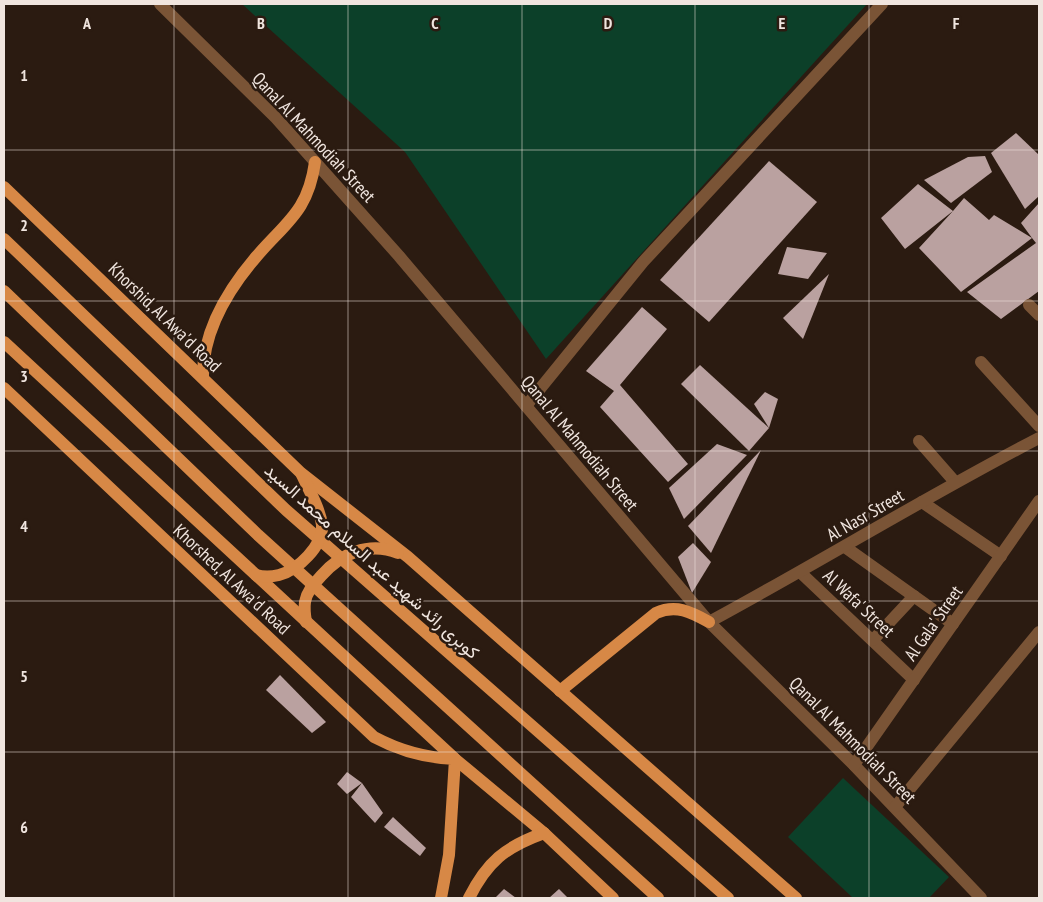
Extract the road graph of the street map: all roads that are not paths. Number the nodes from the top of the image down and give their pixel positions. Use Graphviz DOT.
graph roads {
  1 [pos="160,4"];
  2 [pos="882,4"];
  3 [pos="315,162"];
  4 [pos="4,187"];
  5 [pos="4,239"];
  6 [pos="4,291"];
  7 [pos="1029,305"];
  8 [pos="1039,316"];
  9 [pos="4,342"];
  10 [pos="981,362"];
  11 [pos="203,378"];
  12 [pos="4,388"];
  13 [pos="526,406"];
  14 [pos="1039,426"];
  15 [pos="1039,438"];
  16 [pos="919,441"];
  17 [pos="302,473"];
  18 [pos="955,482"];
  19 [pos="922,502"];
  20 [pos="1039,502"];
  21 [pos="845,547"];
  22 [pos="1001,556"];
  23 [pos="408,557"];
  24 [pos="801,572"];
  25 [pos="256,575"];
  26 [pos="914,596"];
  27 [pos="306,622"];
  28 [pos="709,622"];
  29 [pos="953,624"];
  30 [pos="1039,632"];
  31 [pos="872,640"];
  32 [pos="914,680"];
  33 [pos="560,691"];
  34 [pos="455,760"];
  35 [pos="854,765"];
  36 [pos="895,807"];
  37 [pos="544,833"];
  38 [pos="441,898"];
  39 [pos="469,898"];
  40 [pos="613,898"];
  41 [pos="658,898"];
  42 [pos="728,898"];
  43 [pos="796,898"];
  44 [pos="981,898"];
  1 -- 3 [label="street, Qanal Al Mahmodiah Street"];
  2 -- 13 [label="street"];
  3 -- 11 [label="main road"];
  3 -- 13 [label="street, Qanal Al Mahmodiah Street"];
  4 -- 11 [label="main road, Khorshid, Al Awa'd Road"];
  5 -- 42 [label="main road, كوبرى رائد شهيد عبد السلام محمد السيد"];
  6 -- 41 [label="main road"];
  7 -- 8 [label="street"];
  9 -- 25 [label="main road"];
  10 -- 14 [label="street"];
  11 -- 17 [label="main road, Khorshid, Al Awa'd Road"];
  12 -- 34 [label="main road, Khorshed, Al Awa'd Road"];
  13 -- 28 [label="street, Qanal Al Mahmodiah Street"];
  15 -- 18 [label="street, Al Nasr Street"];
  16 -- 18 [label="street"];
  17 -- 23 [label="main road"];
  17 -- 25 [label="main road"];
  18 -- 19 [label="street, Al Nasr Street"];
  19 -- 21 [label="street, Al Nasr Street"];
  19 -- 22 [label="street"];
  20 -- 22 [label="street, Al Gala' Street"];
  21 -- 24 [label="street, Al Nasr Street"];
  21 -- 26 [label="street"];
  22 -- 29 [label="street, Al Gala' Street"];
  23 -- 27 [label="main road"];
  23 -- 33 [label="main road"];
  24 -- 28 [label="street, Al Nasr Street"];
  24 -- 31 [label="street, Al Wafa' Street"];
  25 -- 27 [label="main road"];
  26 -- 29 [label="street"];
  26 -- 31 [label="street"];
  27 -- 34 [label="main road"];
  28 -- 33 [label="main road"];
  28 -- 35 [label="street, Qanal Al Mahmodiah Street"];
  29 -- 32 [label="street, Al Gala' Street"];
  30 -- 36 [label="street"];
  31 -- 32 [label="street, Al Wafa' Street"];
  32 -- 35 [label="street, Al Gala' Street"];
  33 -- 43 [label="main road"];
  34 -- 37 [label="main road"];
  34 -- 38 [label="main road"];
  35 -- 36 [label="street, Qanal Al Mahmodiah Street"];
  36 -- 44 [label="street, Qanal Al Mahmodiah Street"];
  37 -- 39 [label="main road"];
  37 -- 40 [label="main road"];
}
